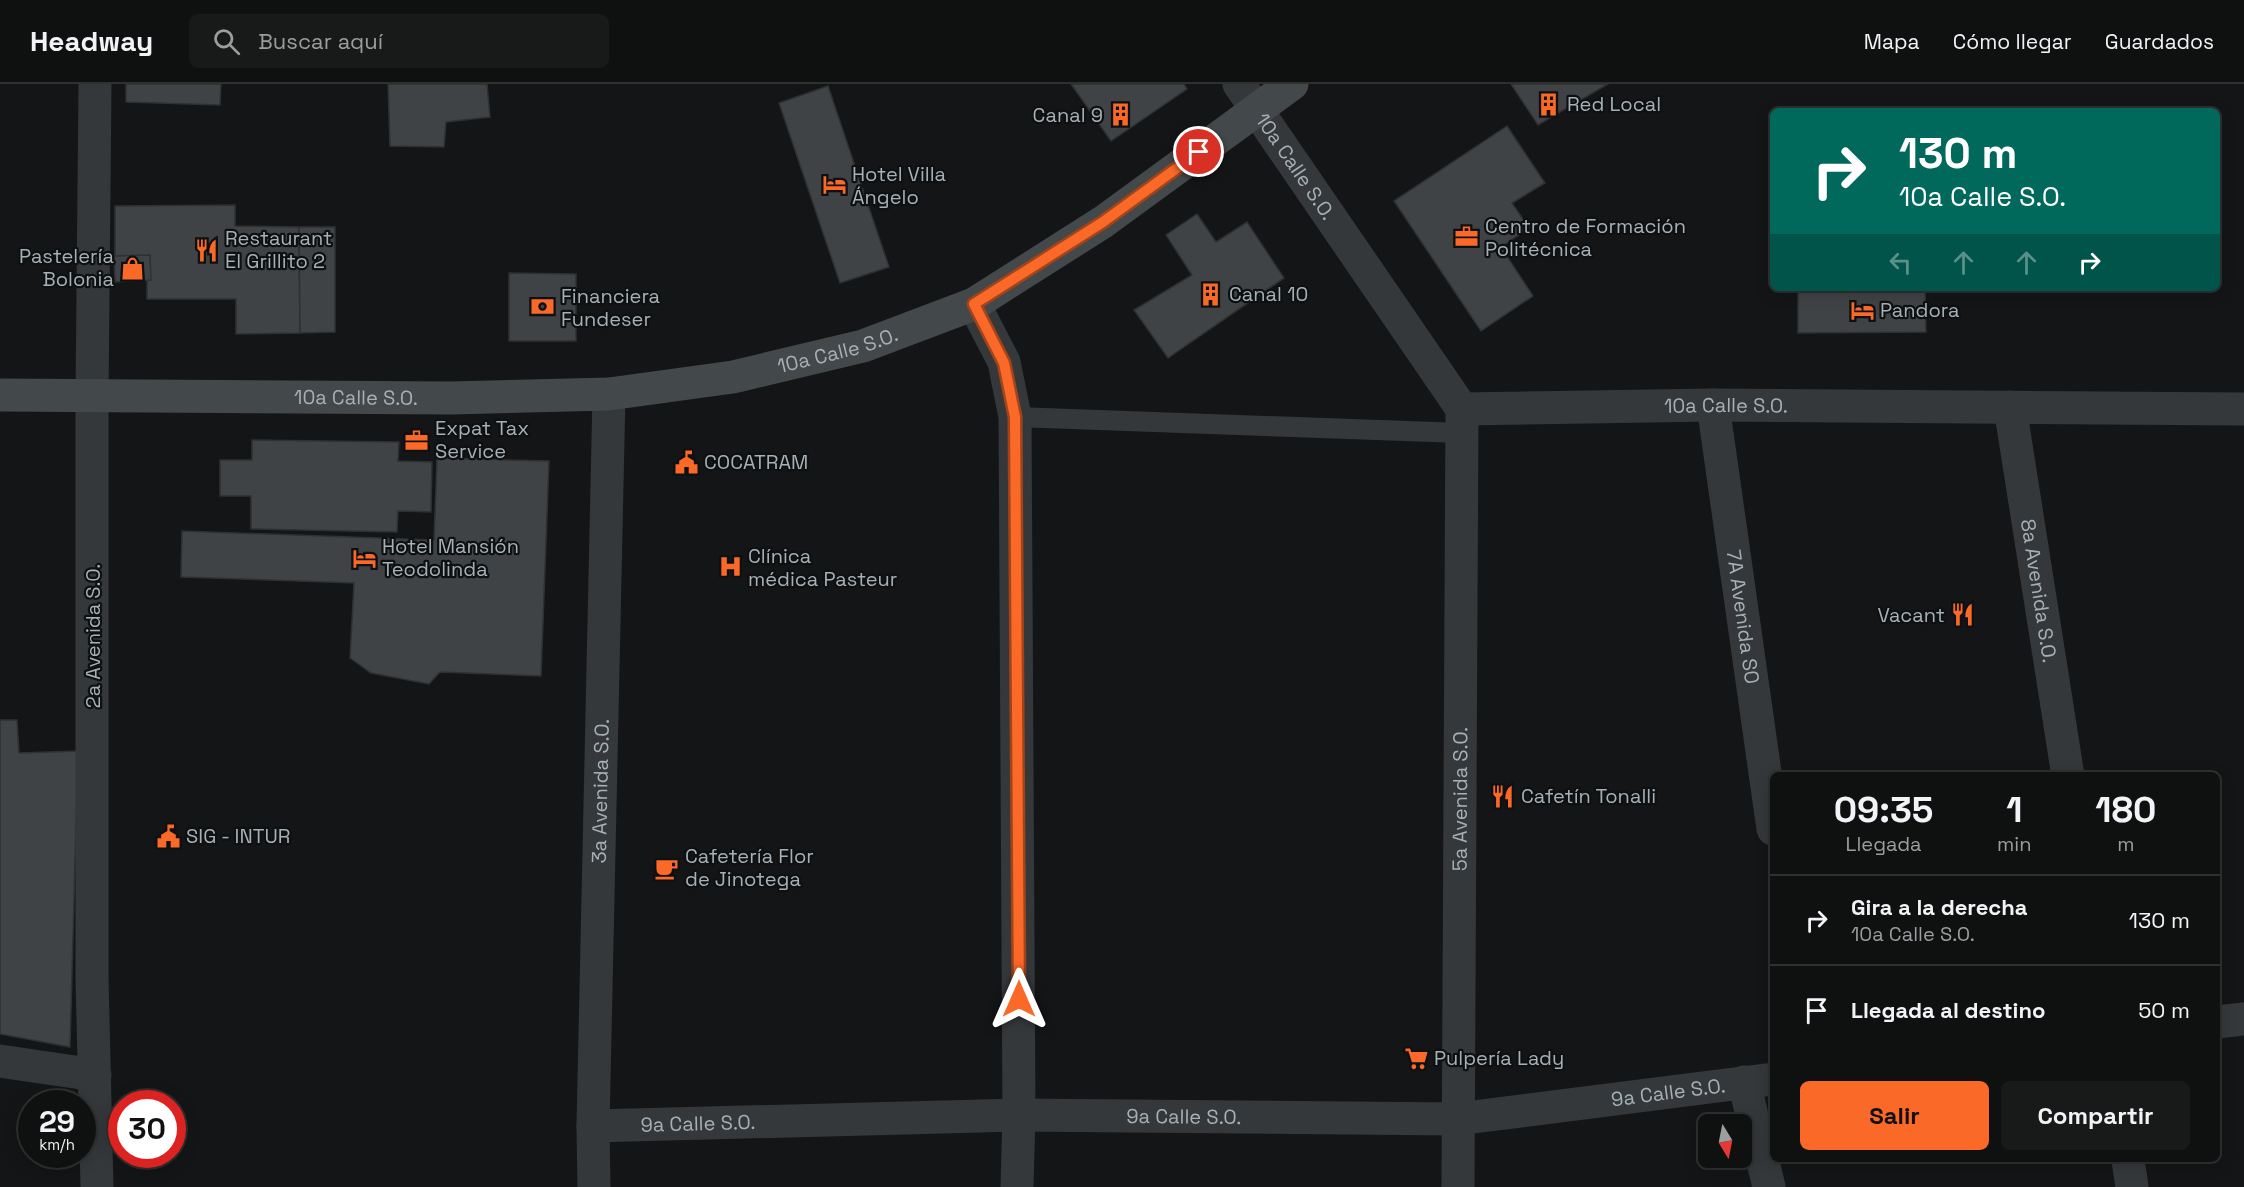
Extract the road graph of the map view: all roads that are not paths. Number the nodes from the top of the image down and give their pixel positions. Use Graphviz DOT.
graph roads {
  1 [pos="95,84"];
  2 [pos="1292,84"];
  3 [pos="1248,97"];
  4 [pos="974,304"];
  5 [pos="609,394"];
  6 [pos="0,395"];
  7 [pos="92,397"];
  8 [pos="1713,405"];
  9 [pos="2010,407"];
  10 [pos="2244,409"];
  11 [pos="1015,417"];
  12 [pos="1462,421"];
  13 [pos="2067,772"];
  14 [pos="1770,808"];
  15 [pos="2244,1019"];
  16 [pos="2220,1023"];
  17 [pos="0,1061"];
  18 [pos="95,1075"];
  19 [pos="1759,1081"];
  20 [pos="1019,1115"];
  21 [pos="1457,1119"];
  22 [pos="593,1126"];
  23 [pos="2128,1162"];
  24 [pos="97,1187"];
  25 [pos="594,1187"];
  26 [pos="1017,1187"];
  27 [pos="1458,1187"];
  28 [pos="1769,1187"];
  29 [pos="2133,1187"];
  1 -- 7 [label="street, 2a Avenida S.O."];
  2 -- 3 [label="street"];
  3 -- 4 [label="street, 10a Calle S.O."];
  3 -- 12 [label="street, 10a Calle S.O."];
  4 -- 5 [label="street, 10a Calle S.O."];
  4 -- 11 [label="street"];
  5 -- 7 [label="street, 10a Calle S.O."];
  5 -- 22 [label="street, 3a Avenida S.O."];
  6 -- 7 [label="street, 10a Calle S.O."];
  7 -- 18 [label="street, 2a Avenida S.O."];
  8 -- 9 [label="street, 10a Calle S.O."];
  8 -- 12 [label="street, 10a Calle S.O."];
  8 -- 14 [label="street, 7A Avenida SO"];
  9 -- 10 [label="street, 10a Calle S.O."];
  9 -- 13 [label="street, 8a Avenida S.O."];
  11 -- 12 [label="lane"];
  11 -- 20 [label="street"];
  12 -- 21 [label="street, 5a Avenida S.O."];
  15 -- 16 [label="street"];
  17 -- 18 [label="street"];
  18 -- 24 [label="street, 2a Avenida S.O."];
  19 -- 21 [label="street, 9a Calle S.O."];
  19 -- 28 [label="street"];
  20 -- 21 [label="street, 9a Calle S.O."];
  20 -- 22 [label="street, 9a Calle S.O."];
  20 -- 26 [label="street"];
  21 -- 27 [label="street, 5a Avenida S.O."];
  22 -- 25 [label="street, 3a Avenida S.O."];
  23 -- 29 [label="street"];
}
